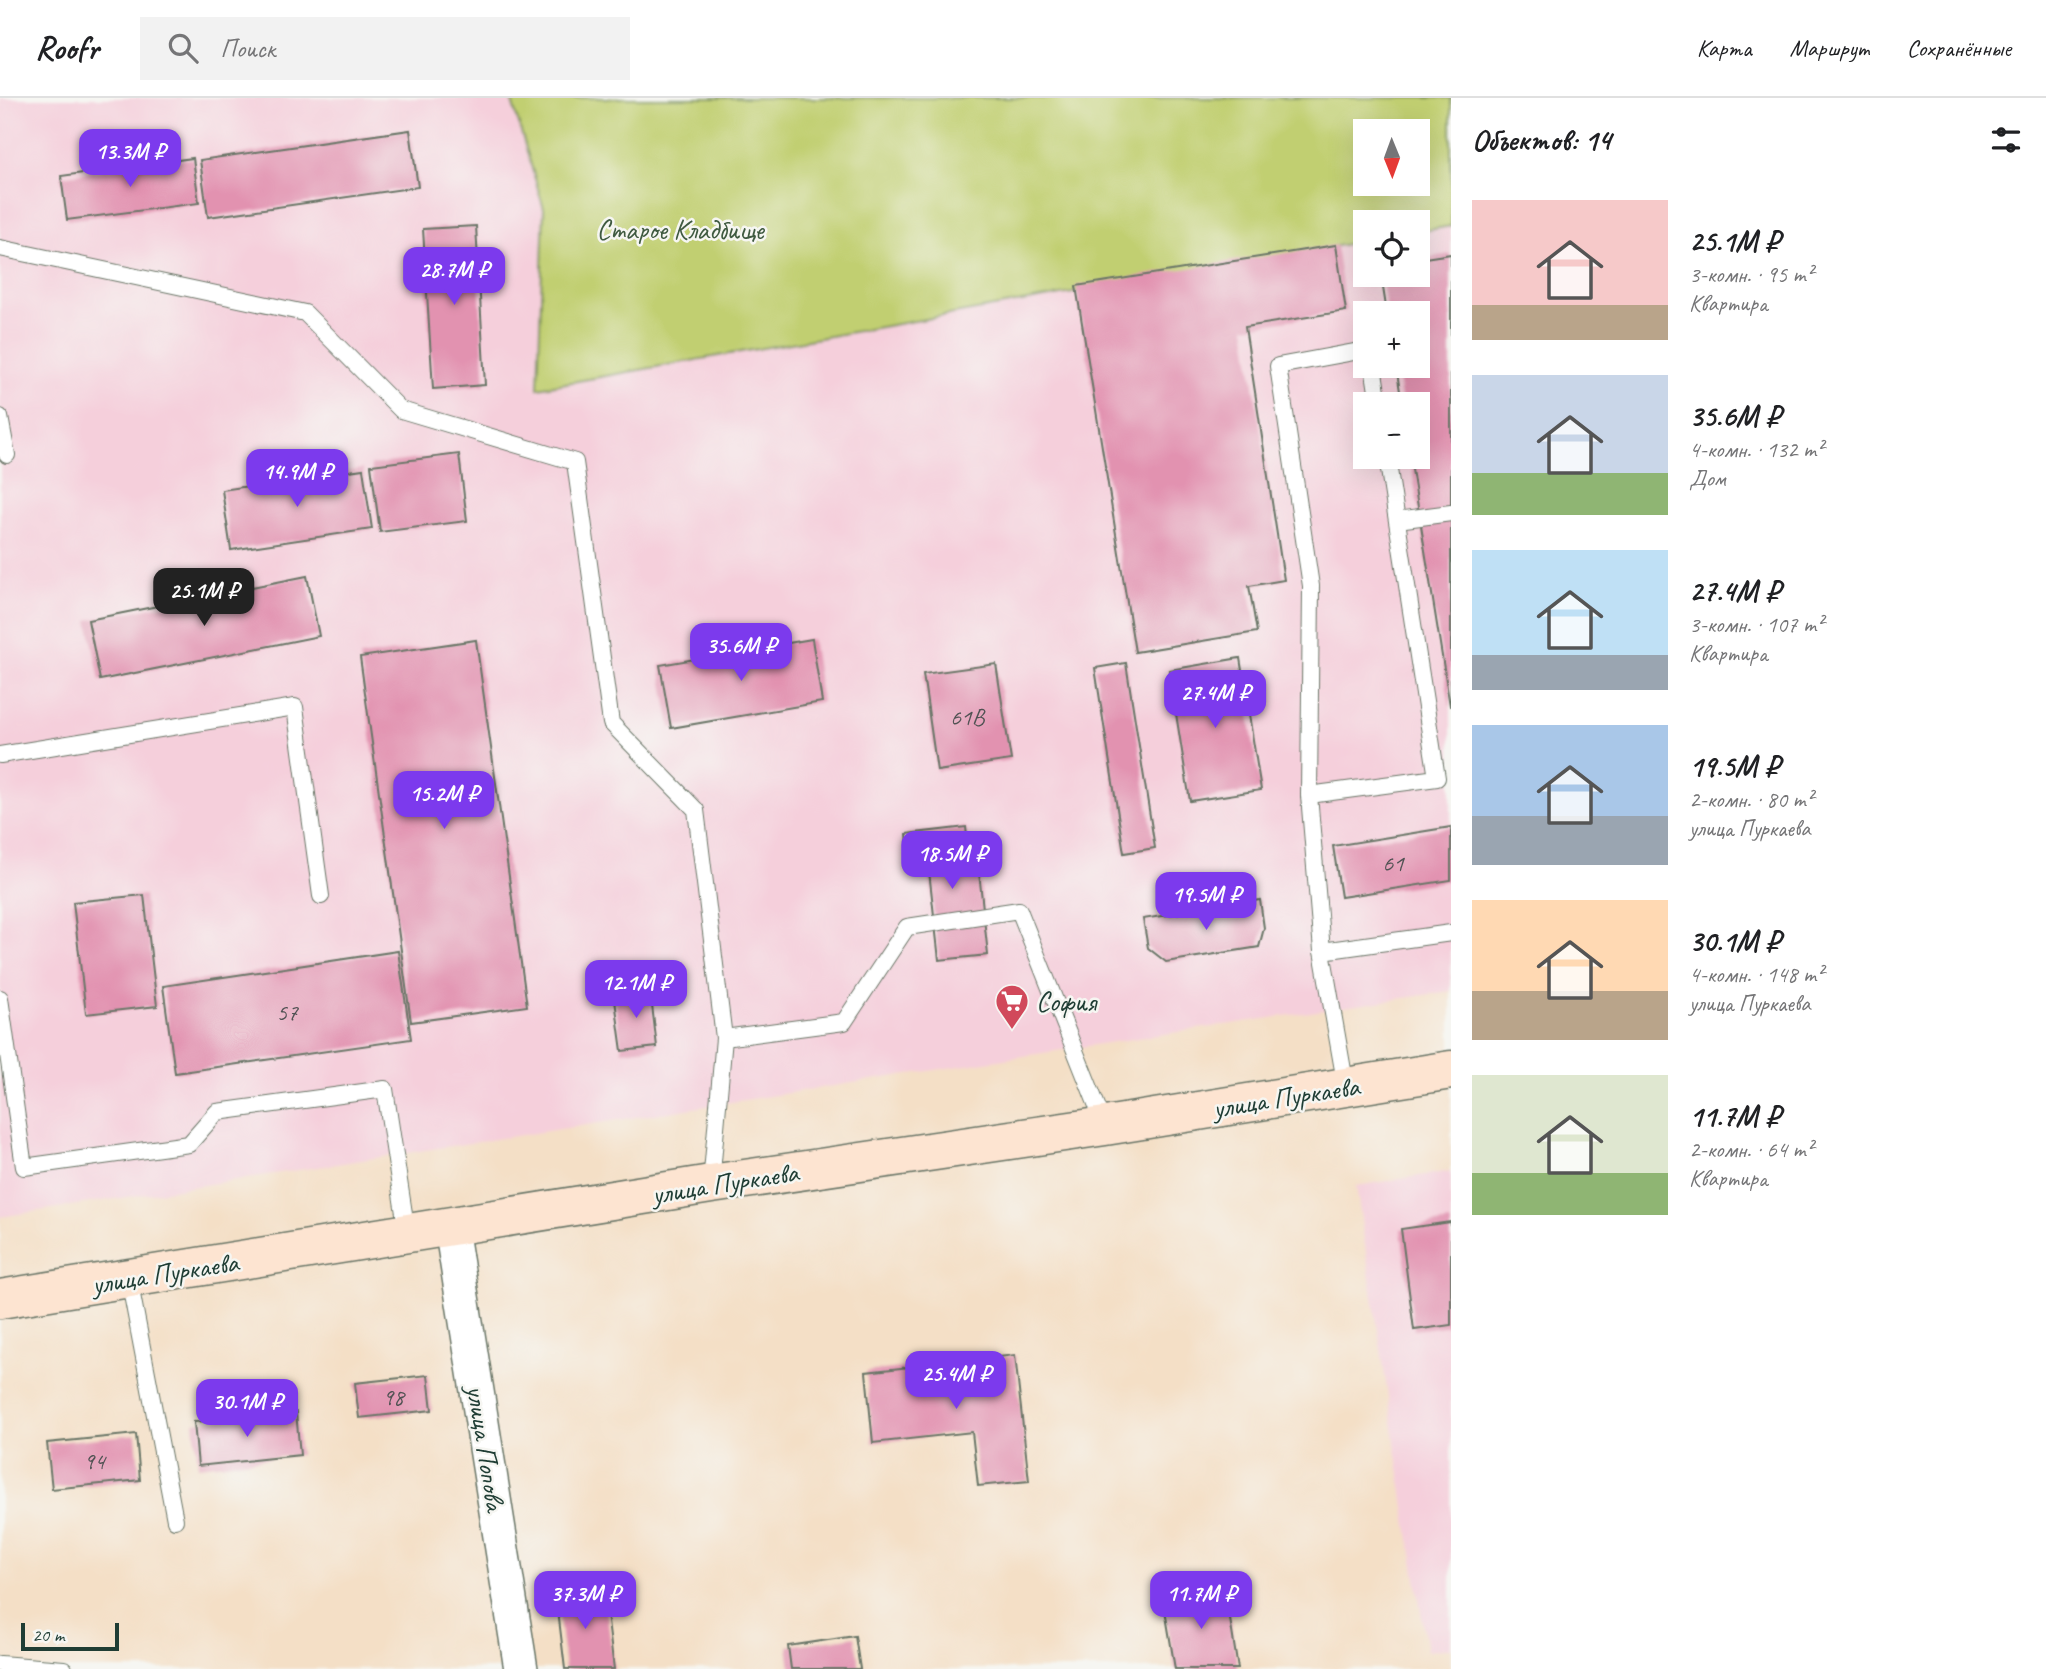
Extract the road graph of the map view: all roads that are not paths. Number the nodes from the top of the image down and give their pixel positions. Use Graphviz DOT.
graph roads {
  1 [pos="0,248"];
  2 [pos="1353,352"];
  3 [pos="0,416"];
  4 [pos="7,455"];
  5 [pos="1389,469"];
  6 [pos="1451,513"];
  7 [pos="1397,520"];
  8 [pos="0,755"];
  9 [pos="1309,796"];
  10 [pos="321,896"];
  11 [pos="1451,933"];
  12 [pos="1322,951"];
  13 [pos="0,998"];
  14 [pos="724,1038"];
  15 [pos="1451,1070"];
  16 [pos="1346,1087"];
  17 [pos="1105,1126"];
  18 [pos="710,1184"];
  19 [pos="451,1227"];
  20 [pos="408,1234"];
  21 [pos="129,1279"];
  22 [pos="0,1299"];
  23 [pos="175,1520"];
  24 [pos="0,1664"];
  25 [pos="65,1669"];
  26 [pos="521,1669"];
  1 -- 14 [label="lane"];
  2 -- 9 [label="lane"];
  3 -- 4 [label="lane"];
  5 -- 7 [label="lane"];
  6 -- 7 [label="lane"];
  7 -- 9 [label="lane"];
  8 -- 10 [label="lane"];
  9 -- 12 [label="lane"];
  11 -- 12 [label="lane"];
  12 -- 16 [label="lane"];
  13 -- 20 [label="lane"];
  14 -- 17 [label="lane"];
  14 -- 18 [label="lane"];
  15 -- 16 [label="main road, улица Пуркаева"];
  16 -- 17 [label="main road, улица Пуркаева"];
  17 -- 18 [label="main road, улица Пуркаева"];
  18 -- 19 [label="main road, улица Пуркаева"];
  19 -- 20 [label="main road, улица Пуркаева"];
  19 -- 26 [label="street, улица Попова"];
  20 -- 21 [label="main road, улица Пуркаева"];
  21 -- 22 [label="main road, улица Пуркаева"];
  21 -- 23 [label="lane"];
  24 -- 25 [label="lane"];
}
